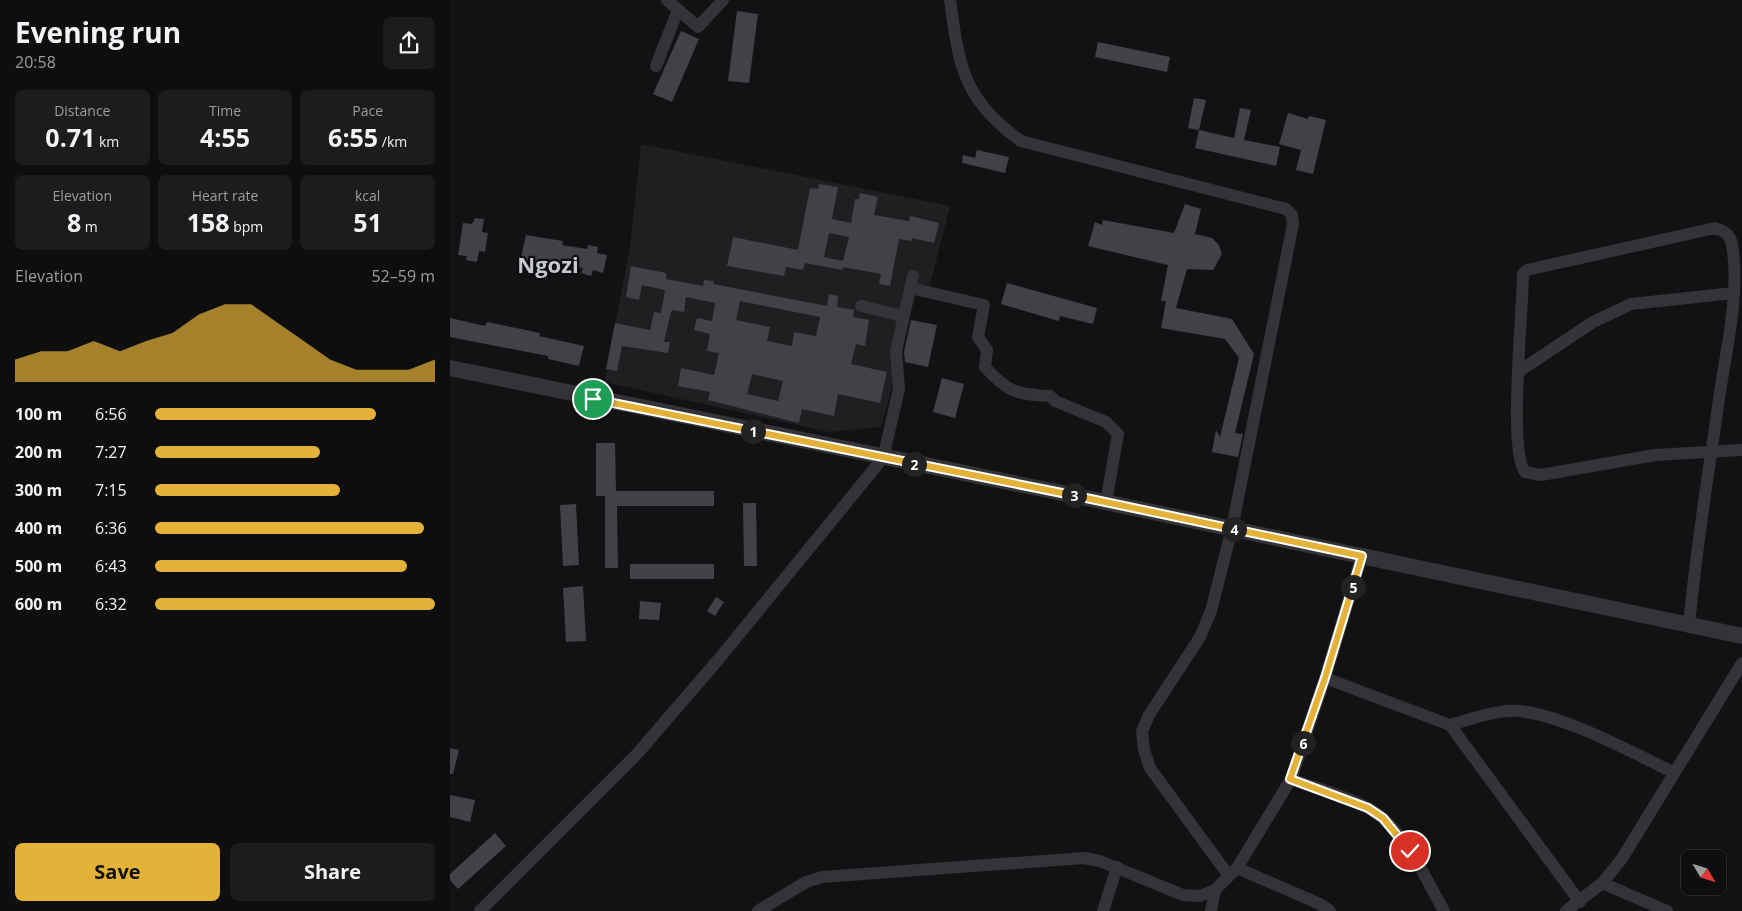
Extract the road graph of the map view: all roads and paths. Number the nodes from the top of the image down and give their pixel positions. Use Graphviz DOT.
graph roads {
  1 [pos="667,0"];
  2 [pos="723,0"];
  3 [pos="950,0"];
  4 [pos="678,10"];
  5 [pos="656,66"];
  6 [pos="912,276"];
  7 [pos="910,288"];
  8 [pos="1734,293"];
  9 [pos="861,306"];
  10 [pos="903,316"];
  11 [pos="450,368"];
  12 [pos="1518,372"];
  13 [pos="1742,450"];
  14 [pos="1711,452"];
  15 [pos="883,458"];
  16 [pos="1106,502"];
  17 [pos="1232,528"];
  18 [pos="1362,556"];
  19 [pos="1689,626"];
  20 [pos="1742,636"];
  21 [pos="1742,662"];
  22 [pos="1325,678"];
  23 [pos="1450,726"];
  24 [pos="1673,772"];
  25 [pos="1290,779"];
  26 [pos="1117,867"];
  27 [pos="1233,872"];
  28 [pos="1602,883"];
  29 [pos="1216,890"];
  30 [pos="1580,902"];
  31 [pos="480,911"];
  32 [pos="758,911"];
  33 [pos="1103,911"];
  34 [pos="1211,911"];
  35 [pos="1330,911"];
  36 [pos="1444,911"];
  37 [pos="1566,911"];
  38 [pos="1667,911"];
  1 -- 4 [label="street"];
  2 -- 4 [label="street"];
  3 -- 17 [label="street"];
  4 -- 5 [label="street"];
  6 -- 7 [label="street"];
  7 -- 10 [label="street"];
  7 -- 16 [label="street"];
  8 -- 12 [label="street"];
  8 -- 12 [label="street"];
  8 -- 14 [label="street"];
  9 -- 10 [label="street"];
  10 -- 15 [label="street"];
  11 -- 15 [label="street"];
  12 -- 14 [label="street"];
  13 -- 14 [label="street"];
  14 -- 19 [label="street"];
  15 -- 16 [label="street"];
  15 -- 31 [label="street"];
  16 -- 17 [label="street"];
  17 -- 18 [label="street"];
  17 -- 27 [label="street"];
  18 -- 19 [label="street"];
  18 -- 22 [label="street"];
  19 -- 20 [label="street"];
  21 -- 24 [label="street"];
  22 -- 23 [label="street"];
  22 -- 25 [label="street"];
  23 -- 24 [label="street"];
  23 -- 30 [label="street"];
  24 -- 28 [label="street"];
  25 -- 27 [label="street"];
  25 -- 36 [label="street"];
  26 -- 29 [label="street"];
  26 -- 32 [label="street"];
  26 -- 33 [label="street"];
  27 -- 29 [label="street"];
  27 -- 35 [label="street"];
  28 -- 30 [label="street"];
  28 -- 38 [label="street"];
  29 -- 34 [label="street"];
  30 -- 37 [label="street"];
}
